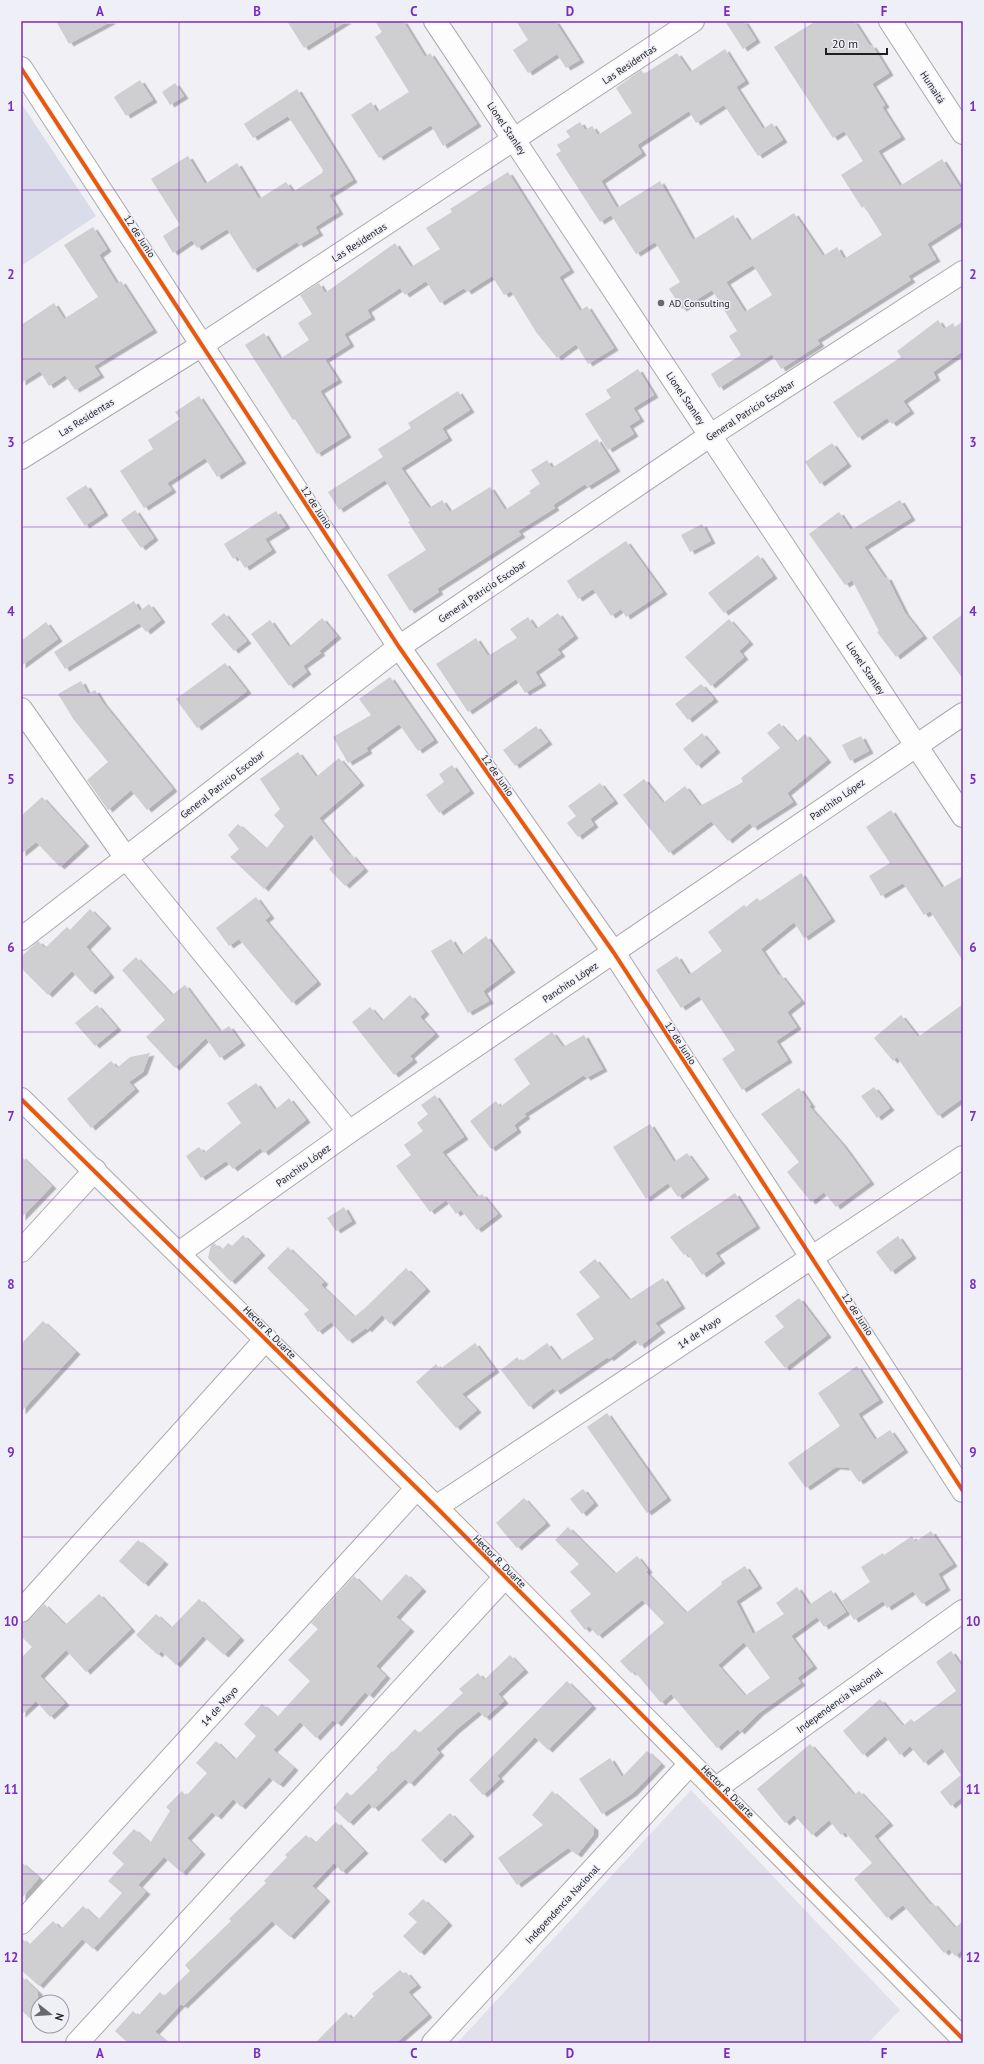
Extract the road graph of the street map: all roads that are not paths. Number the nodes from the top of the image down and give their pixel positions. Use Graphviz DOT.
graph roads {
  1 [pos="435,21"];
  2 [pos="693,21"];
  3 [pos="890,21"];
  4 [pos="21,68"];
  5 [pos="963,133"];
  6 [pos="515,140"];
  7 [pos="963,272"];
  8 [pos="202,345"];
  9 [pos="711,435"];
  10 [pos="21,458"];
  11 [pos="399,647"];
  12 [pos="21,708"];
  13 [pos="963,714"];
  14 [pos="916,744"];
  15 [pos="963,816"];
  16 [pos="126,858"];
  17 [pos="21,939"];
  18 [pos="614,953"];
  19 [pos="21,1099"];
  20 [pos="349,1132"];
  21 [pos="963,1157"];
  22 [pos="95,1170"];
  23 [pos="21,1251"];
  24 [pos="179,1253"];
  25 [pos="811,1257"];
  26 [pos="266,1339"];
  27 [pos="417,1488"];
  28 [pos="963,1491"];
  29 [pos="436,1507"];
  30 [pos="505,1577"];
  31 [pos="963,1610"];
  32 [pos="21,1611"];
  33 [pos="690,1764"];
  34 [pos="715,1788"];
  35 [pos="21,1923"];
  36 [pos="963,2039"];
  37 [pos="77,2043"];
  38 [pos="433,2043"];
  1 -- 6 [label="street, Lionel Stanley"];
  2 -- 6 [label="street, Las Residentas"];
  3 -- 5 [label="street, Humaitá"];
  4 -- 8 [label="street, 12 de Junio"];
  6 -- 8 [label="street, Las Residentas"];
  6 -- 9 [label="street, Lionel Stanley"];
  7 -- 9 [label="street, General Patricio Escobar"];
  8 -- 10 [label="street, Las Residentas"];
  8 -- 11 [label="street, 12 de Junio"];
  9 -- 11 [label="street, General Patricio Escobar"];
  9 -- 14 [label="street, Lionel Stanley"];
  11 -- 16 [label="street, General Patricio Escobar"];
  11 -- 18 [label="street, 12 de Junio"];
  12 -- 16 [label="street"];
  13 -- 14 [label="street, Panchito López"];
  14 -- 15 [label="street, Lionel Stanley"];
  14 -- 18 [label="street, Panchito López"];
  16 -- 17 [label="street, General Patricio Escobar"];
  16 -- 20 [label="street"];
  18 -- 20 [label="street, Panchito López"];
  18 -- 25 [label="street, 12 de Junio"];
  19 -- 22 [label="street, Hector R. Duarte"];
  20 -- 24 [label="street, Panchito López"];
  21 -- 25 [label="street, 14 de Mayo"];
  22 -- 23 [label="street"];
  22 -- 24 [label="street, Hector R. Duarte"];
  24 -- 26 [label="street, Hector R. Duarte"];
  25 -- 28 [label="street, 12 de Junio"];
  25 -- 29 [label="street, 14 de Mayo"];
  26 -- 27 [label="street, Hector R. Duarte"];
  26 -- 32 [label="street"];
  27 -- 29 [label="street, Hector R. Duarte"];
  27 -- 35 [label="street, 14 de Mayo"];
  29 -- 30 [label="street, Hector R. Duarte"];
  30 -- 33 [label="street, Hector R. Duarte"];
  30 -- 37 [label="street"];
  31 -- 34 [label="street, Independencia Nacional"];
  33 -- 34 [label="street, Hector R. Duarte"];
  33 -- 38 [label="street, Independencia Nacional"];
  34 -- 36 [label="street, Hector R. Duarte"];
}
